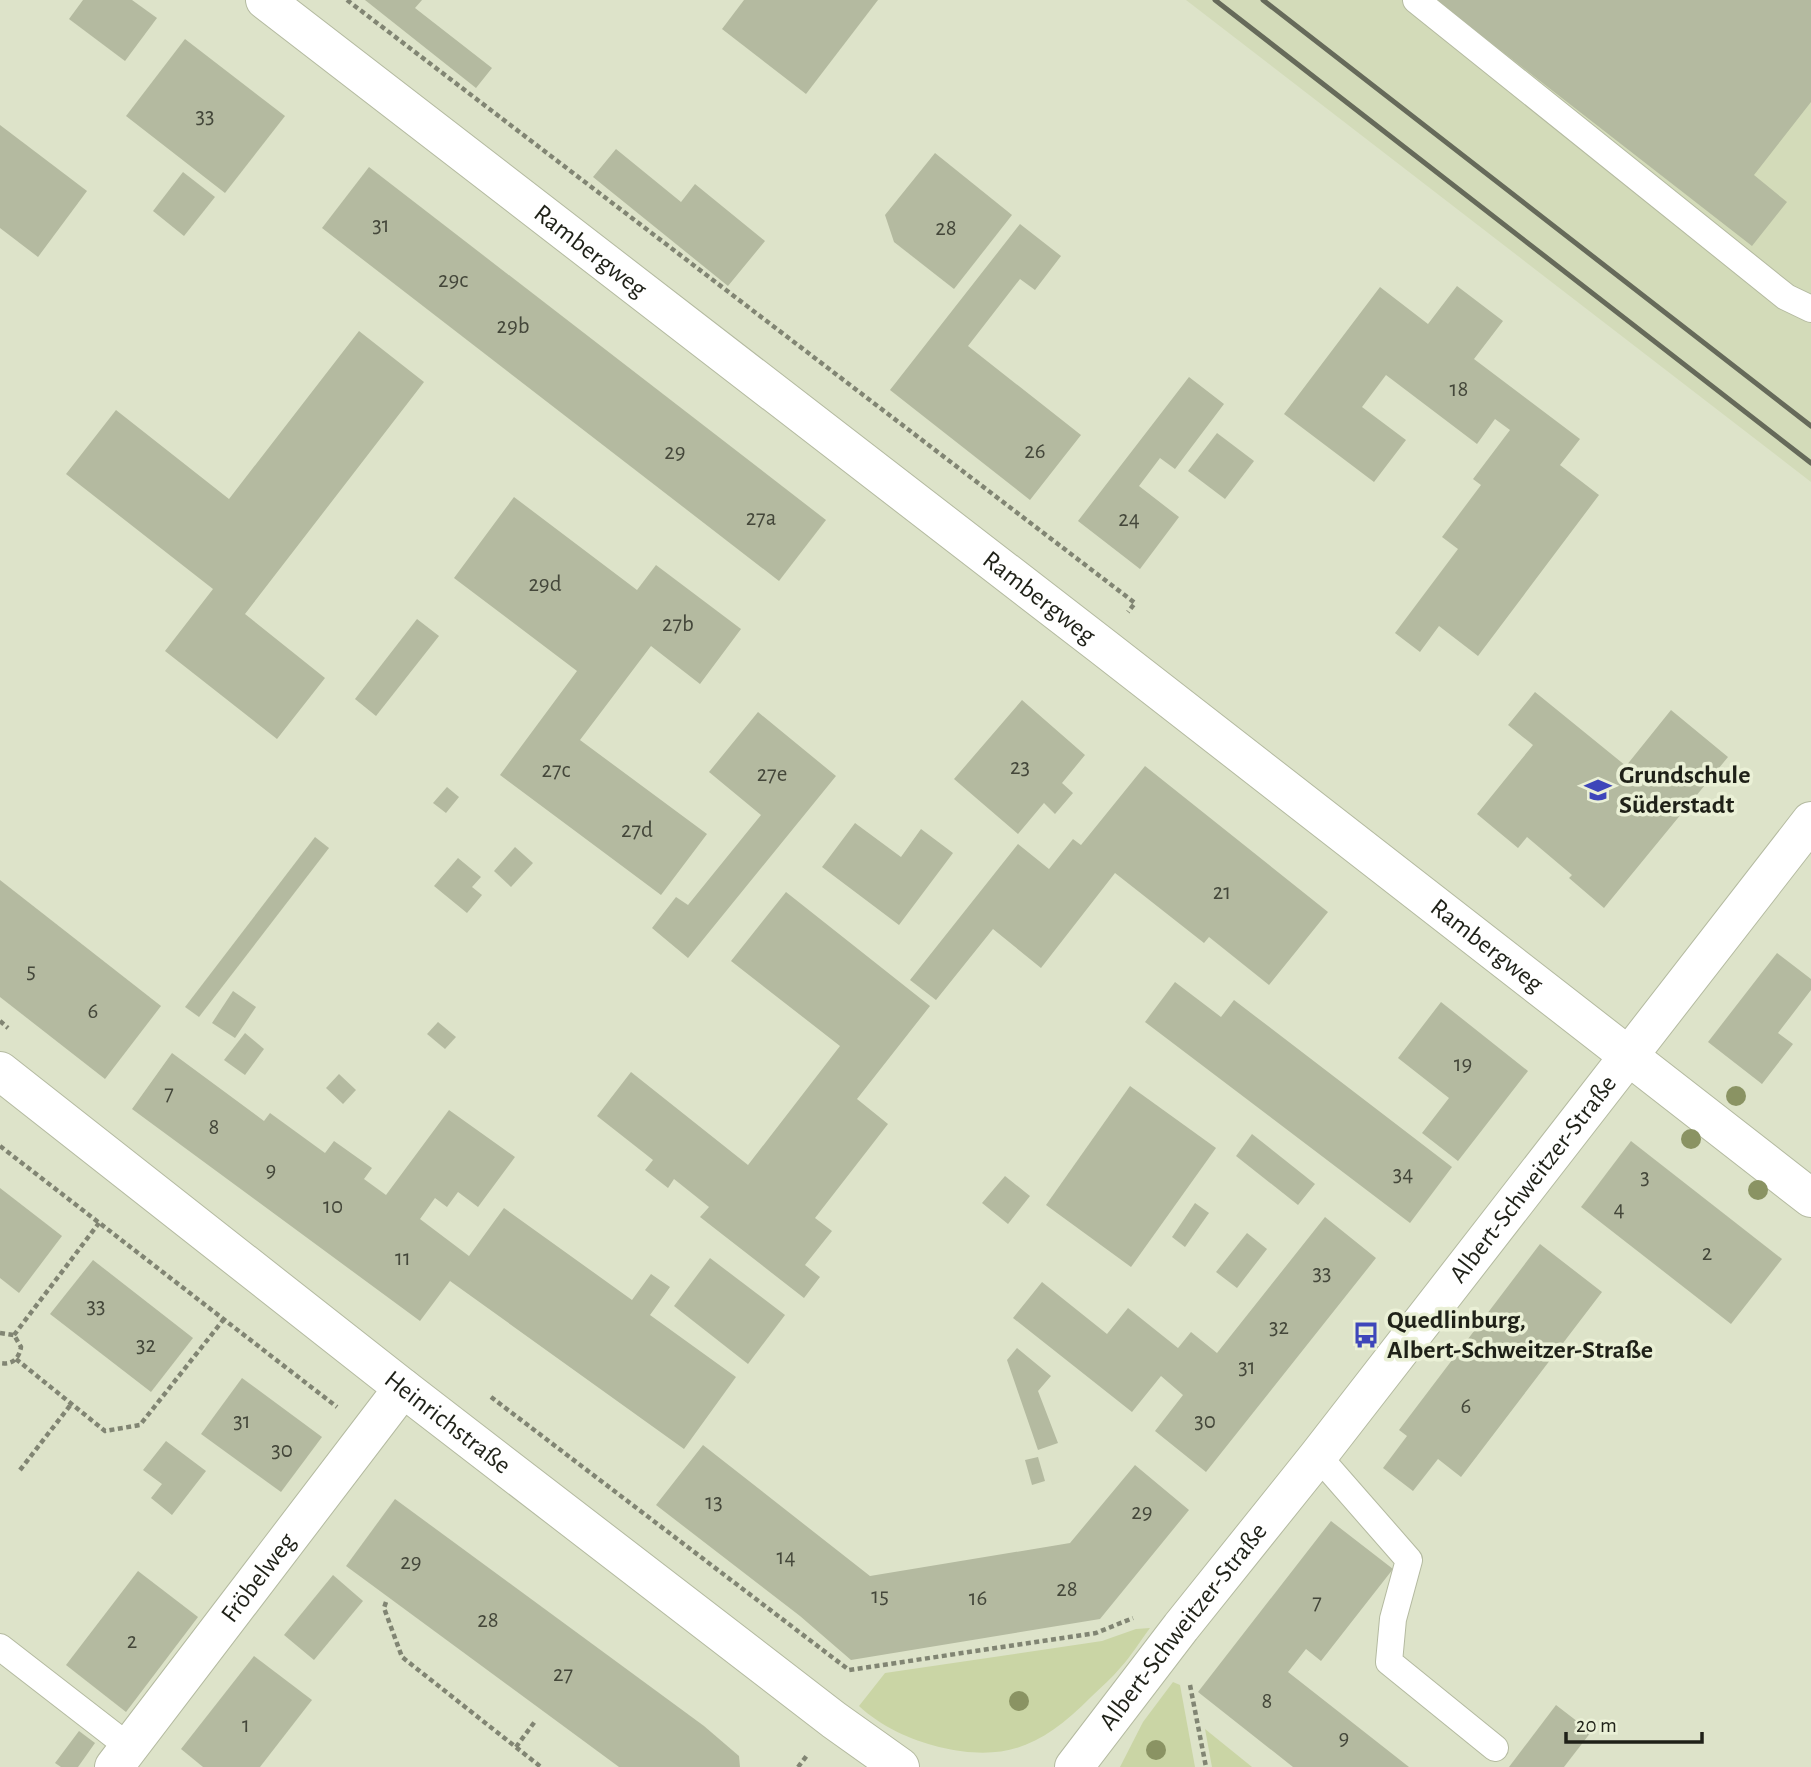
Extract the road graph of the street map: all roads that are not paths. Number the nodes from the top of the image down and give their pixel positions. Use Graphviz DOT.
graph roads {
  1 [pos="265,0"];
  2 [pos="1416,0"];
  3 [pos="1811,309"];
  4 [pos="1811,821"];
  5 [pos="1629,1056"];
  6 [pos="0,1071"];
  7 [pos="1811,1198"];
  8 [pos="403,1388"];
  9 [pos="1318,1456"];
  10 [pos="0,1647"];
  11 [pos="1495,1748"];
  12 [pos="121,1757"];
  13 [pos="900,1767"];
  14 [pos="1074,1767"];
  1 -- 5 [label="street, Rambergweg"];
  2 -- 3 [label="lane"];
  4 -- 5 [label="street, Albert-Schweitzer-Straße"];
  5 -- 7 [label="street, Rambergweg"];
  5 -- 9 [label="street, Albert-Schweitzer-Straße"];
  6 -- 8 [label="street, Heinrichstraße"];
  8 -- 12 [label="street, Fröbelweg"];
  8 -- 13 [label="street, Heinrichstraße"];
  9 -- 11 [label="lane"];
  9 -- 14 [label="street, Albert-Schweitzer-Straße"];
  10 -- 12 [label="lane"];
}
